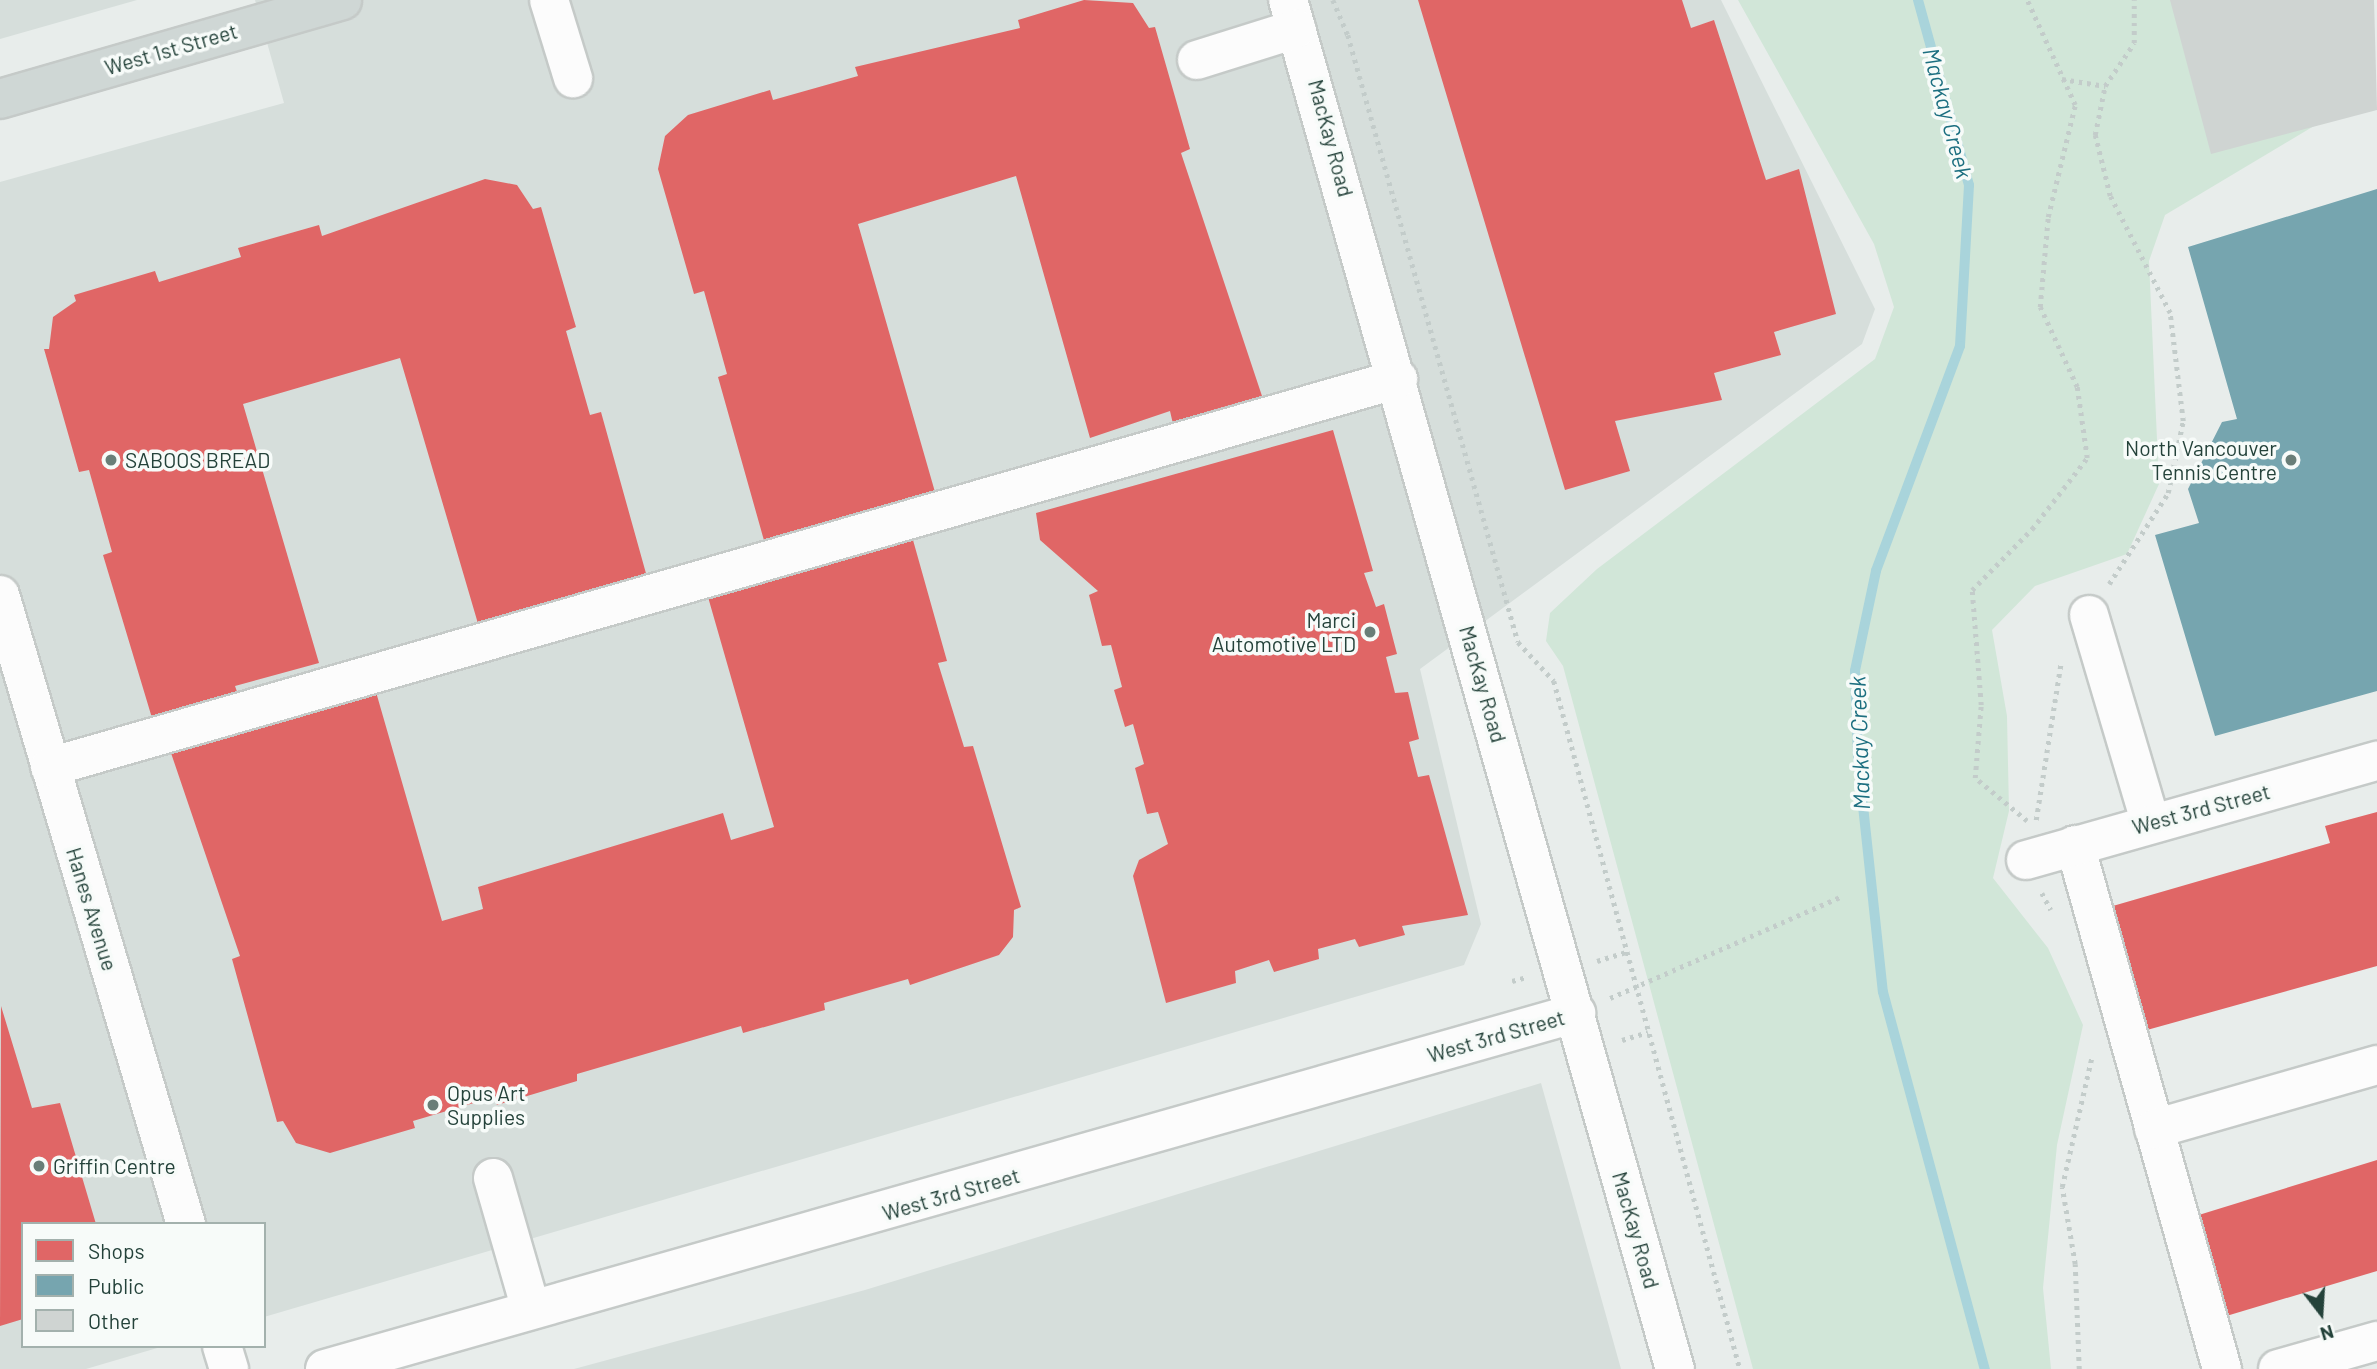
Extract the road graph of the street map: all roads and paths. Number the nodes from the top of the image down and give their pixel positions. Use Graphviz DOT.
graph roads {
  1 [pos="342,0"];
  2 [pos="550,0"];
  3 [pos="1333,0"];
  4 [pos="2027,0"];
  5 [pos="1292,15"];
  6 [pos="1197,60"];
  7 [pos="573,78"];
  8 [pos="2062,79"];
  9 [pos="2105,86"];
  10 [pos="0,99"];
  11 [pos="1398,379"];
  12 [pos="0,595"];
  13 [pos="2089,615"];
  14 [pos="2377,761"];
  15 [pos="50,767"];
  16 [pos="2150,821"];
  17 [pos="2030,844"];
  18 [pos="2075,845"];
  19 [pos="1840,897"];
  20 [pos="1636,986"];
  21 [pos="1576,1013"];
  22 [pos="2377,1065"];
  23 [pos="2154,1129"];
  24 [pos="493,1178"];
  25 [pos="185,1222"];
  26 [pos="531,1310"];
  27 [pos="2377,1341"];
  28 [pos="223,1348"];
  29 [pos="229,1369"];
  30 [pos="325,1369"];
  31 [pos="1675,1369"];
  32 [pos="1740,1369"];
  33 [pos="2222,1369"];
  34 [pos="2278,1369"];
  1 -- 10 [label="main road, West 1st Street"];
  2 -- 7 [label="street"];
  3 -- 20 [label="path"];
  4 -- 8 [label="path"];
  5 -- 6 [label="street"];
  5 -- 11 [label="street, MacKay Road"];
  8 -- 9 [label="path"];
  8 -- 17 [label="path"];
  11 -- 15 [label="street"];
  11 -- 21 [label="street, MacKay Road"];
  12 -- 15 [label="street, Hanes Avenue"];
  13 -- 16 [label="street"];
  14 -- 16 [label="street, West 3rd Street"];
  15 -- 25 [label="street, Hanes Avenue"];
  16 -- 18 [label="street, West 3rd Street"];
  17 -- 18 [label="street, West 3rd Street"];
  18 -- 23 [label="street"];
  19 -- 20 [label="path"];
  20 -- 21 [label="path"];
  20 -- 32 [label="path"];
  21 -- 26 [label="street, West 3rd Street"];
  21 -- 31 [label="street, MacKay Road"];
  22 -- 23 [label="street"];
  23 -- 33 [label="street"];
  24 -- 26 [label="street"];
  26 -- 30 [label="street, West 3rd Street"];
  27 -- 34 [label="street"];
  28 -- 29 [label="street"];
}
